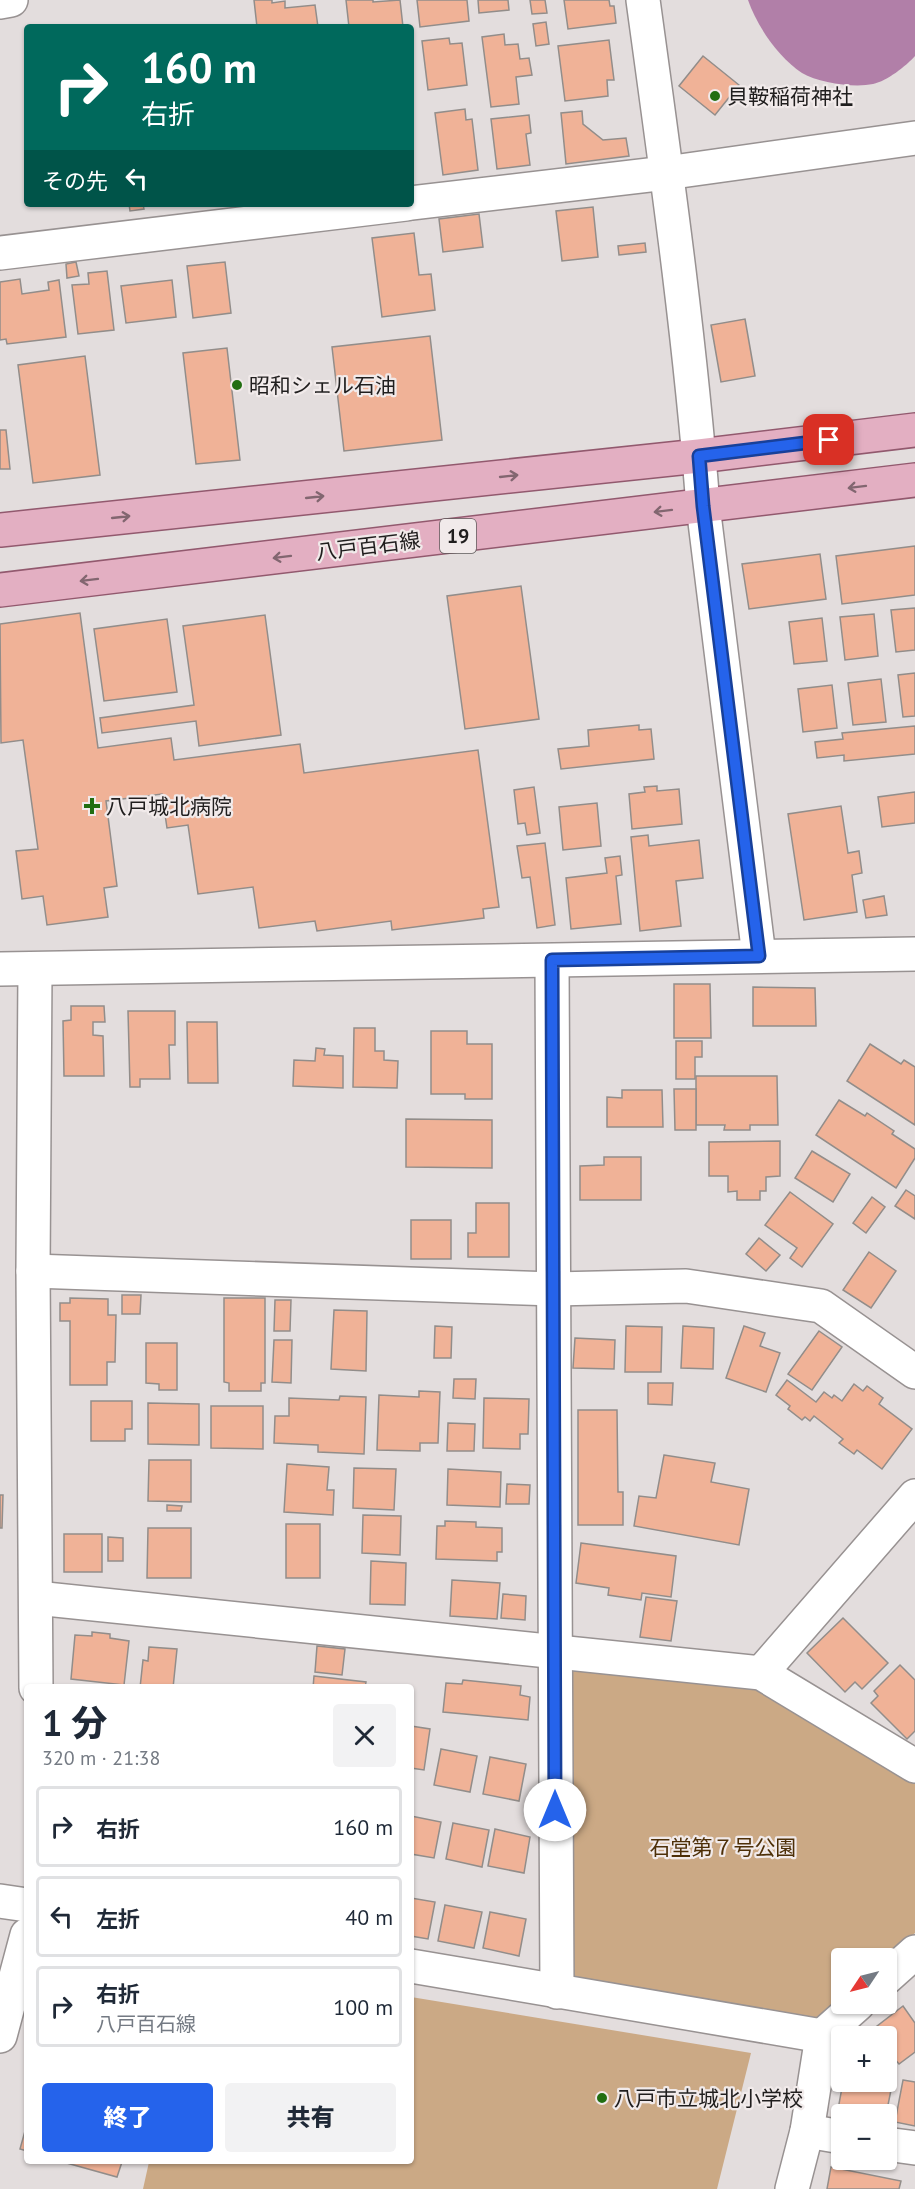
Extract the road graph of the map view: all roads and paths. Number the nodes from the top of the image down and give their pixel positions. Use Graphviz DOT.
graph roads {
  1 [pos="11,0"];
  2 [pos="643,0"];
  3 [pos="0,2"];
  4 [pos="915,138"];
  5 [pos="666,173"];
  6 [pos="414,203"];
  7 [pos="381,207"];
  8 [pos="0,253"];
  9 [pos="915,430"];
  10 [pos="699,456"];
  11 [pos="915,480"];
  12 [pos="703,506"];
  13 [pos="0,530"];
  14 [pos="0,591"];
  15 [pos="915,954"];
  16 [pos="759,956"];
  17 [pos="552,960"];
  18 [pos="0,969"];
  19 [pos="34,970"];
  20 [pos="33,1271"];
  21 [pos="554,1289"];
  22 [pos="915,1372"];
  23 [pos="915,1496"];
  24 [pos="36,1598"];
  25 [pos="554,1651"];
  26 [pos="760,1672"];
  27 [pos="36,1684"];
  28 [pos="915,1766"];
  29 [pos="0,1901"];
  30 [pos="24,1905"];
  31 [pos="24,1946"];
  32 [pos="915,1952"];
  33 [pos="414,1967"];
  34 [pos="897,1968"];
  35 [pos="557,1992"];
  36 [pos="847,2014"];
  37 [pos="0,2036"];
  38 [pos="822,2036"];
  39 [pos="807,2131"];
  40 [pos="831,2135"];
  41 [pos="897,2146"];
  42 [pos="915,2148"];
  43 [pos="792,2189"];
  1 -- 3 [label="street"];
  2 -- 5 [label="street"];
  4 -- 5 [label="street"];
  5 -- 6 [label="street"];
  5 -- 10 [label="street"];
  7 -- 8 [label="street"];
  9 -- 10 [label="main road"];
  10 -- 12 [label="street"];
  13 -- 10 [label="main road, one-way"];
  11 -- 12 [label="main road, 八戸百石線 / 19, one-way"];
  12 -- 14 [label="main road, 八戸百石線 / 19, one-way"];
  12 -- 16 [label="street"];
  15 -- 16 [label="street"];
  16 -- 17 [label="street"];
  17 -- 19 [label="street"];
  17 -- 21 [label="street"];
  18 -- 19 [label="street"];
  19 -- 20 [label="street"];
  20 -- 21 [label="street"];
  20 -- 24 [label="street"];
  21 -- 22 [label="street"];
  21 -- 25 [label="street"];
  23 -- 26 [label="street"];
  24 -- 25 [label="street"];
  24 -- 27 [label="street"];
  25 -- 26 [label="street"];
  25 -- 35 [label="street"];
  26 -- 28 [label="street"];
  29 -- 30 [label="street"];
  31 -- 37 [label="street"];
  32 -- 34 [label="street"];
  33 -- 35 [label="street"];
  35 -- 38 [label="street"];
  36 -- 38 [label="street"];
  38 -- 39 [label="street"];
  39 -- 40 [label="street"];
  39 -- 43 [label="street"];
  41 -- 42 [label="street"];
}
